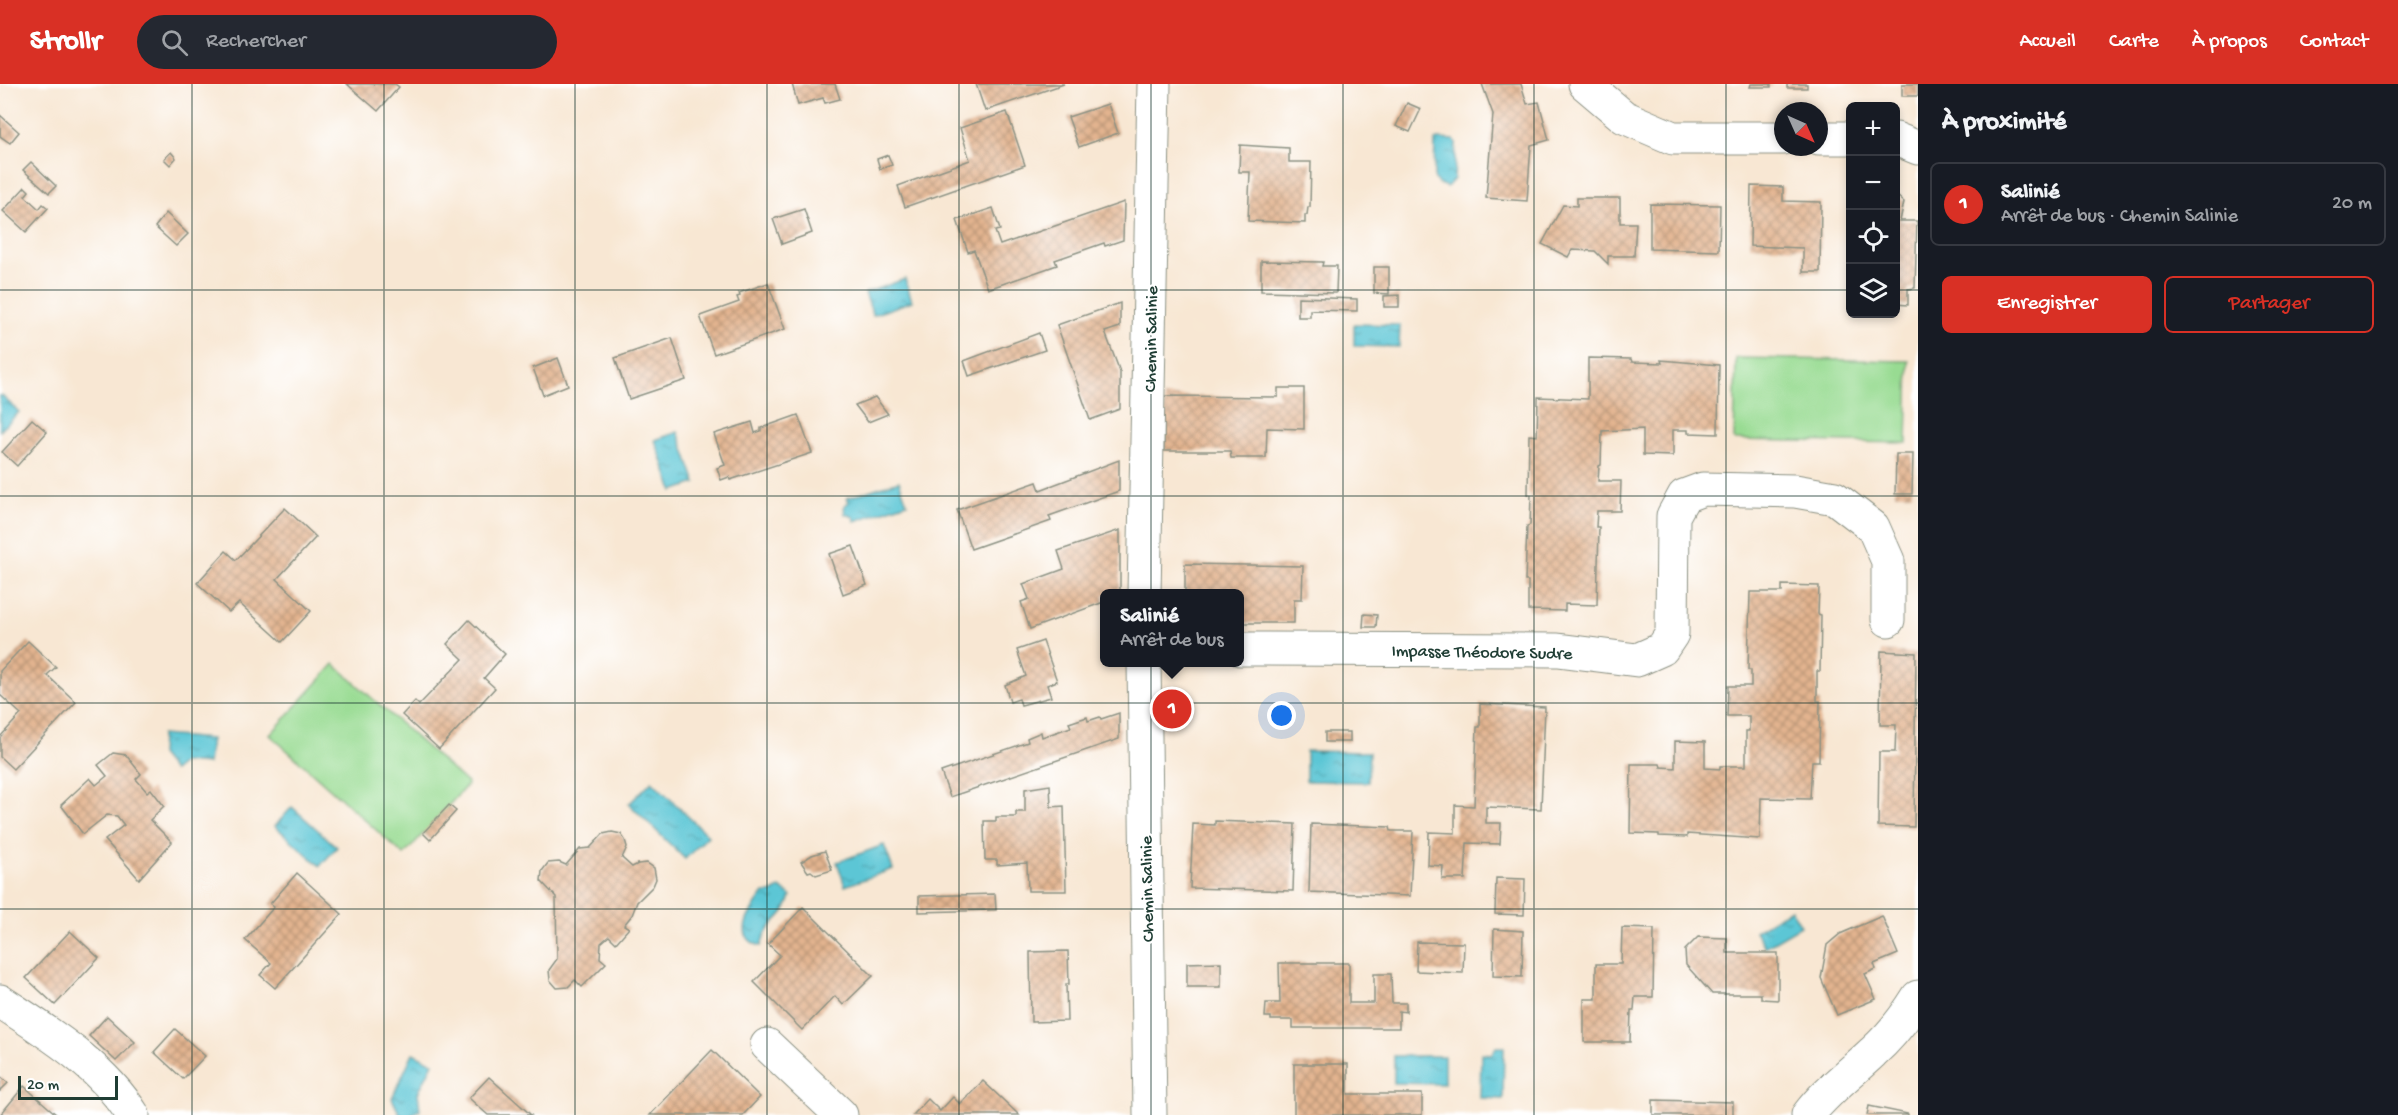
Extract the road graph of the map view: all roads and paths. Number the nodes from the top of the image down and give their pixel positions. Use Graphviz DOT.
graph roads {
  1 [pos="1154,84"];
  2 [pos="1584,84"];
  3 [pos="1774,138"];
  4 [pos="1828,138"];
  5 [pos="1846,138"];
  6 [pos="1900,141"];
  7 [pos="1918,148"];
  8 [pos="1144,589"];
  9 [pos="1888,620"];
  10 [pos="1244,649"];
  11 [pos="1144,667"];
  12 [pos="1918,997"];
  13 [pos="0,1001"];
  14 [pos="767,1045"];
  15 [pos="133,1115"];
  16 [pos="841,1115"];
  17 [pos="1150,1115"];
  18 [pos="1808,1115"];
  1 -- 8 [label="street, Chemin Salinie"];
  2 -- 3 [label="street"];
  4 -- 5 [label="street"];
  6 -- 7 [label="street"];
  9 -- 10 [label="street, Impasse Théodore Sudre"];
  11 -- 17 [label="street, Chemin Salinie"];
  12 -- 18 [label="street"];
  13 -- 15 [label="street"];
  14 -- 16 [label="street"];
}
